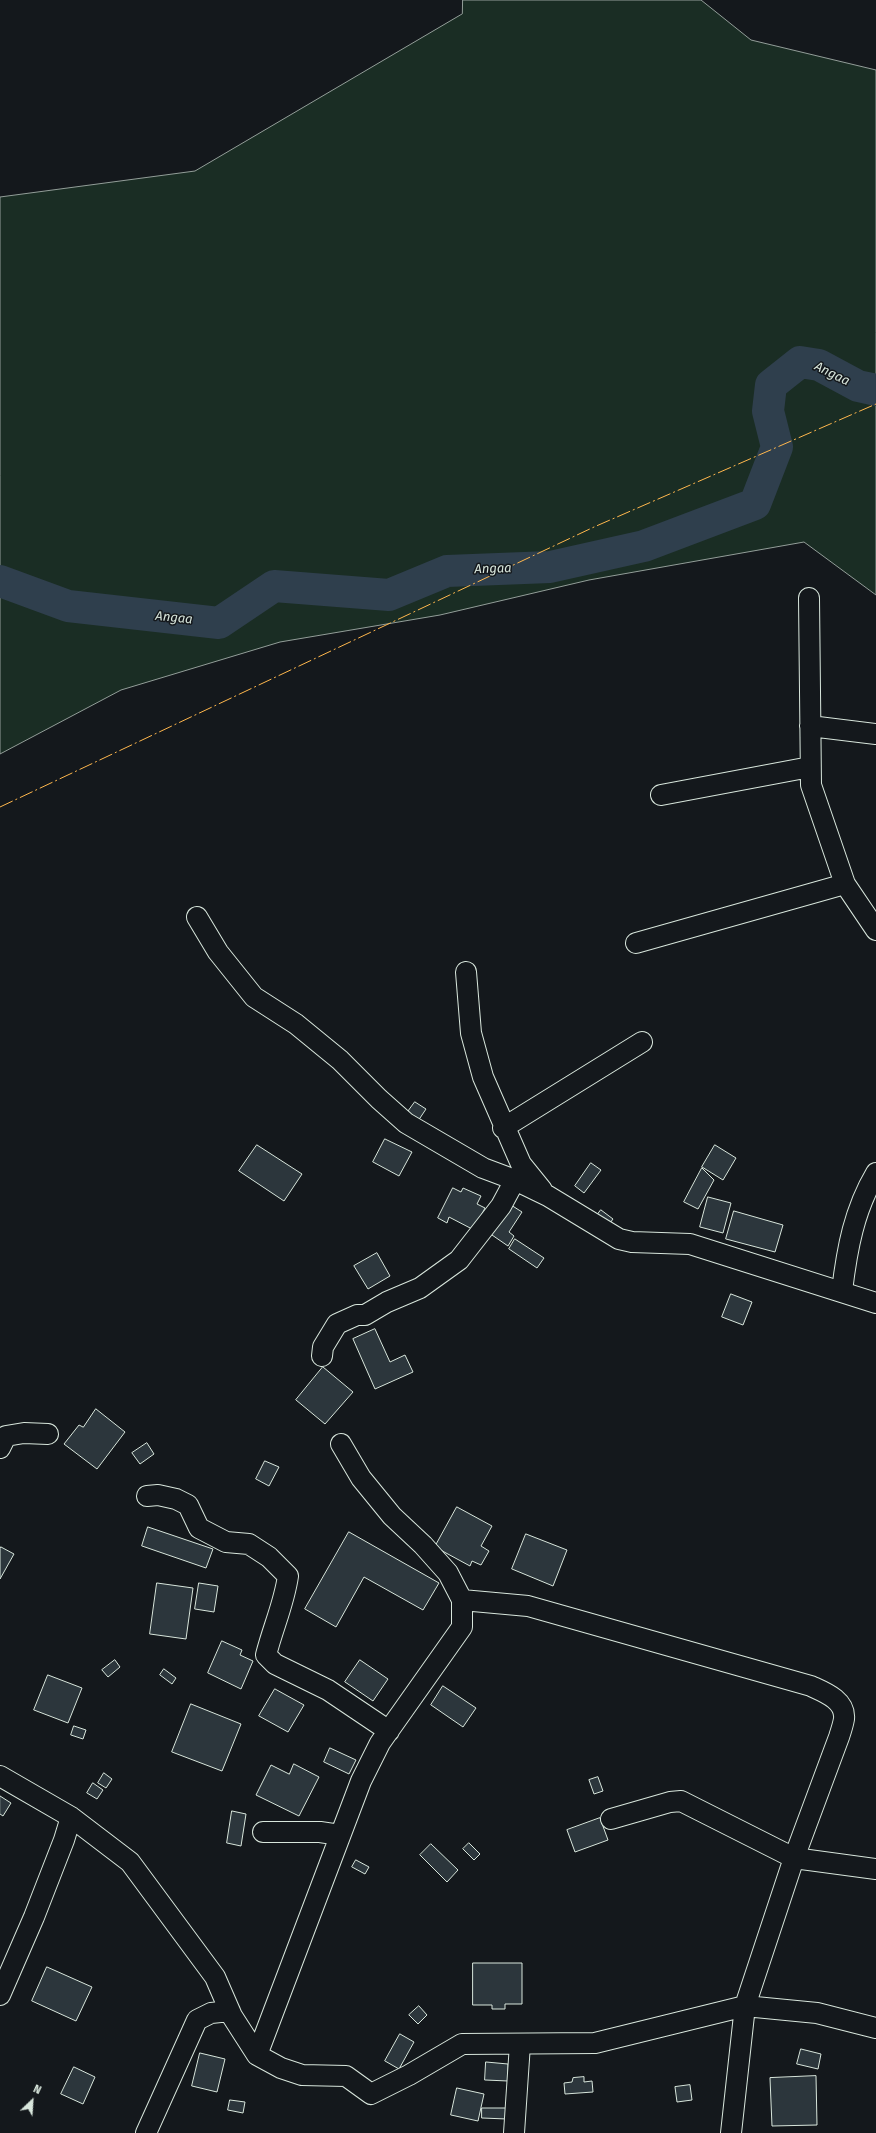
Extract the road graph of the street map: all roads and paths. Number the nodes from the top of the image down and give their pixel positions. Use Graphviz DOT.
graph roads {
  1 [pos="809,598"];
  2 [pos="810,726"];
  3 [pos="876,734"];
  4 [pos="810,767"];
  5 [pos="660,795"];
  6 [pos="845,884"];
  7 [pos="197,917"];
  8 [pos="876,930"];
  9 [pos="636,943"];
  10 [pos="466,972"];
  11 [pos="642,1042"];
  12 [pos="504,1128"];
  13 [pos="876,1173"];
  14 [pos="515,1180"];
  15 [pos="548,1196"];
  16 [pos="842,1291"];
  17 [pos="876,1303"];
  18 [pos="322,1356"];
  19 [pos="48,1434"];
  20 [pos="2,1439"];
  21 [pos="341,1444"];
  22 [pos="147,1496"];
  23 [pos="462,1600"];
  24 [pos="389,1731"];
  25 [pos="0,1776"];
  26 [pos="71,1817"];
  27 [pos="611,1819"];
  28 [pos="263,1832"];
  29 [pos="340,1835"];
  30 [pos="794,1858"];
  31 [pos="876,1869"];
  32 [pos="0,1995"];
  33 [pos="745,2006"];
  34 [pos="230,2011"];
  35 [pos="876,2028"];
  36 [pos="520,2044"];
  37 [pos="257,2054"];
  38 [pos="146,2133"];
  39 [pos="514,2133"];
  40 [pos="731,2133"];
  1 -- 2 [label="street"];
  2 -- 3 [label="street"];
  2 -- 4 [label="street"];
  4 -- 5 [label="street"];
  4 -- 6 [label="street"];
  6 -- 8 [label="street"];
  6 -- 9 [label="street"];
  7 -- 14 [label="street"];
  10 -- 12 [label="street"];
  11 -- 12 [label="street"];
  12 -- 15 [label="street"];
  13 -- 16 [label="street"];
  14 -- 15 [label="street"];
  14 -- 18 [label="street"];
  15 -- 16 [label="street"];
  16 -- 17 [label="street"];
  19 -- 20 [label="street"];
  21 -- 23 [label="street"];
  22 -- 24 [label="street"];
  23 -- 24 [label="street"];
  23 -- 30 [label="street"];
  24 -- 29 [label="street"];
  25 -- 26 [label="street"];
  26 -- 32 [label="street"];
  26 -- 34 [label="street"];
  27 -- 30 [label="street"];
  28 -- 29 [label="street"];
  29 -- 37 [label="street"];
  30 -- 31 [label="street"];
  30 -- 33 [label="street"];
  33 -- 35 [label="street"];
  33 -- 36 [label="street"];
  33 -- 40 [label="street"];
  34 -- 37 [label="street"];
  34 -- 38 [label="street"];
  36 -- 37 [label="street"];
  36 -- 39 [label="street"];
}
